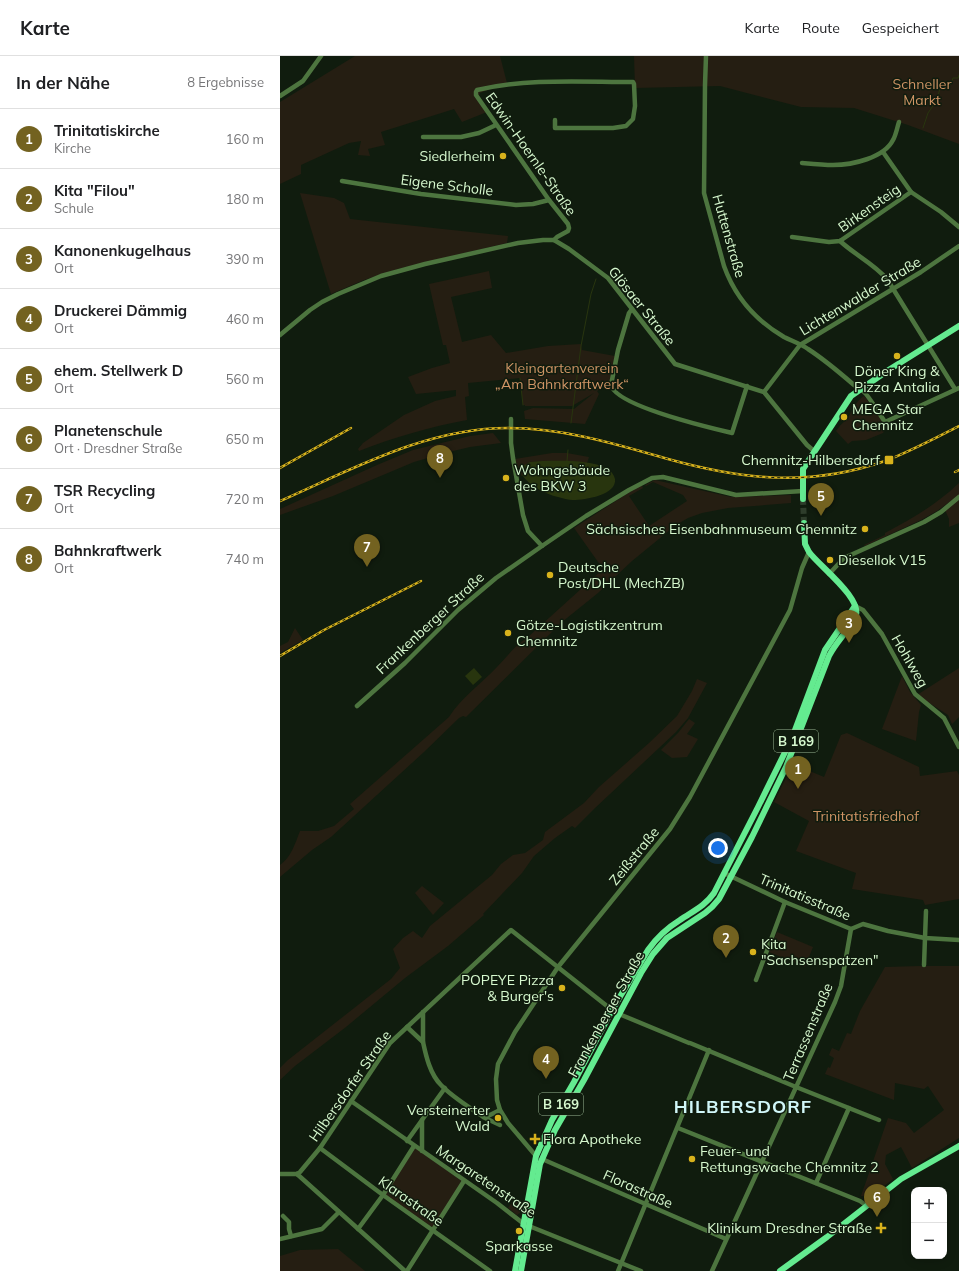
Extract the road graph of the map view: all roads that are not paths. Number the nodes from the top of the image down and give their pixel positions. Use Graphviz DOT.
graph roads {
  1 [pos="321,56"];
  2 [pos="706,56"];
  3 [pos="280,96"];
  4 [pos="555,120"];
  5 [pos="899,122"];
  6 [pos="496,125"];
  7 [pos="423,137"];
  8 [pos="883,152"];
  9 [pos="802,163"];
  10 [pos="342,181"];
  11 [pos="911,192"];
  12 [pos="549,200"];
  13 [pos="959,227"];
  14 [pos="792,237"];
  15 [pos="554,240"];
  16 [pos="840,241"];
  17 [pos="959,246"];
  18 [pos="894,290"];
  19 [pos="632,309"];
  20 [pos="959,326"];
  21 [pos="280,335"];
  22 [pos="800,345"];
  23 [pos="928,345"];
  24 [pos="747,386"];
  25 [pos="859,389"];
  26 [pos="957,389"];
  27 [pos="764,392"];
  28 [pos="511,419"];
  29 [pos="814,451"];
  30 [pos="803,491"];
  31 [pos="959,497"];
  32 [pos="803,499"];
  33 [pos="804,523"];
  34 [pos="542,546"];
  35 [pos="809,552"];
  36 [pos="830,574"];
  37 [pos="855,606"];
  38 [pos="358,706"];
  39 [pos="959,747"];
  40 [pos="724,873"];
  41 [pos="731,877"];
  42 [pos="784,902"];
  43 [pos="926,911"];
  44 [pos="852,929"];
  45 [pos="925,938"];
  46 [pos="959,940"];
  47 [pos="924,965"];
  48 [pos="558,967"];
  49 [pos="756,980"];
  50 [pos="612,1010"];
  51 [pos="423,1012"];
  52 [pos="619,1014"];
  53 [pos="407,1027"];
  54 [pos="423,1042"];
  55 [pos="709,1050"];
  56 [pos="796,1087"];
  57 [pos="445,1088"];
  58 [pos="350,1102"];
  59 [pos="849,1108"];
  60 [pos="500,1110"];
  61 [pos="482,1116"];
  62 [pos="422,1120"];
  63 [pos="879,1120"];
  64 [pos="500,1125"];
  65 [pos="678,1128"];
  66 [pos="407,1141"];
  67 [pos="414,1146"];
  68 [pos="959,1146"];
  69 [pos="320,1148"];
  70 [pos="422,1151"];
  71 [pos="539,1158"];
  72 [pos="763,1162"];
  73 [pos="280,1174"];
  74 [pos="297,1174"];
  75 [pos="464,1181"];
  76 [pos="816,1183"];
  77 [pos="383,1195"];
  78 [pos="646,1204"];
  79 [pos="866,1206"];
  80 [pos="339,1212"];
  81 [pos="283,1216"];
  82 [pos="526,1225"];
  83 [pos="358,1229"];
  84 [pos="434,1230"];
  85 [pos="291,1236"];
  86 [pos="280,1239"];
  87 [pos="726,1239"];
  88 [pos="621,1263"];
  89 [pos="406,1271"];
  90 [pos="490,1271"];
  91 [pos="516,1271"];
  92 [pos="521,1271"];
  93 [pos="618,1271"];
  94 [pos="641,1271"];
  95 [pos="712,1271"];
  96 [pos="780,1271"];
  1 -- 3 [label="street"];
  2 -- 22 [label="street, Huttenstraße"];
  4 -- 6 [label="street, Edwin-Hoernle-Straße"];
  5 -- 8 [label="street"];
  6 -- 7 [label="street"];
  6 -- 12 [label="street, Edwin-Hoernle-Straße"];
  8 -- 9 [label="street"];
  8 -- 11 [label="street"];
  10 -- 12 [label="street, Eigene Scholle"];
  11 -- 13 [label="street"];
  11 -- 16 [label="street, Birkensteig"];
  12 -- 15 [label="street, Edwin-Hoernle-Straße"];
  14 -- 16 [label="street, Birkensteig"];
  15 -- 19 [label="street, Glösaer Straße"];
  15 -- 21 [label="street"];
  16 -- 18 [label="street"];
  17 -- 18 [label="street, Lichtenwalder Straße"];
  18 -- 22 [label="street, Lichtenwalder Straße"];
  18 -- 23 [label="street"];
  19 -- 24 [label="street, Glösaer Straße"];
  19 -- 24 [label="street"];
  20 -- 23 [label="main road"];
  22 -- 25 [label="street, Huttenstraße"];
  22 -- 27 [label="street, Lichtenwalder Straße"];
  23 -- 25 [label="main road"];
  23 -- 26 [label="street"];
  24 -- 27 [label="street, Glösaer Straße"];
  25 -- 26 [label="street, Huttenstraße"];
  25 -- 29 [label="main road"];
  27 -- 29 [label="street"];
  28 -- 34 [label="street"];
  29 -- 30 [label="main road"];
  30 -- 32 [label="main road"];
  30 -- 34 [label="street, Frankenberger Straße"];
  31 -- 36 [label="street"];
  33 -- 35 [label="main road"];
  34 -- 38 [label="street, Frankenberger Straße"];
  35 -- 36 [label="main road"];
  35 -- 48 [label="street, Zeißstraße"];
  36 -- 37 [label="main road"];
  37 -- 39 [label="street, Hohlweg"];
  37 -- 40 [label="main road, Frankenberger Straße / B 169"];
  37 -- 41 [label="main road, Frankenberger Straße / B 169"];
  40 -- 41 [label="street, Trinitatisstraße"];
  40 -- 50 [label="main road, Frankenberger Straße / B 169"];
  41 -- 42 [label="street, Trinitatisstraße"];
  41 -- 52 [label="main road, Frankenberger Straße / B 169"];
  42 -- 44 [label="street, Trinitatisstraße"];
  42 -- 49 [label="street"];
  43 -- 45 [label="street"];
  44 -- 45 [label="street, Trinitatisstraße"];
  44 -- 56 [label="street, Terrassenstraße"];
  45 -- 46 [label="street, Trinitatisstraße"];
  45 -- 47 [label="street"];
  48 -- 50 [label="street"];
  48 -- 51 [label="street, Hilbersdorfer Straße"];
  48 -- 60 [label="street, Zeißstraße"];
  50 -- 52 [label="street"];
  50 -- 71 [label="main road, Frankenberger Straße / B 169"];
  51 -- 53 [label="street, Hilbersdorfer Straße"];
  51 -- 54 [label="street"];
  52 -- 55 [label="street"];
  52 -- 71 [label="main road, Frankenberger Straße / B 169"];
  53 -- 54 [label="street"];
  53 -- 58 [label="street, Hilbersdorfer Straße"];
  54 -- 57 [label="street"];
  55 -- 56 [label="street"];
  55 -- 65 [label="street"];
  56 -- 59 [label="street"];
  56 -- 72 [label="street, Terrassenstraße"];
  57 -- 61 [label="street"];
  57 -- 62 [label="street"];
  58 -- 66 [label="street, Margaretenstraße"];
  58 -- 69 [label="street, Hilbersdorfer Straße"];
  59 -- 63 [label="street"];
  59 -- 76 [label="street"];
  60 -- 61 [label="street"];
  60 -- 71 [label="street, Zeißstraße"];
  61 -- 64 [label="street"];
  62 -- 66 [label="street"];
  62 -- 70 [label="street"];
  65 -- 72 [label="street"];
  65 -- 78 [label="street"];
  66 -- 67 [label="street, Margaretenstraße"];
  67 -- 70 [label="street, Margaretenstraße"];
  67 -- 77 [label="street"];
  68 -- 79 [label="main road"];
  69 -- 74 [label="street, Hilbersdorfer Straße"];
  69 -- 77 [label="street, Klarastraße"];
  70 -- 75 [label="street, Margaretenstraße"];
  71 -- 78 [label="street, Florastraße"];
  71 -- 82 [label="main road, Frankenberger Straße / B 169"];
  72 -- 76 [label="street"];
  72 -- 87 [label="street, Terrassenstraße"];
  73 -- 74 [label="street"];
  74 -- 80 [label="street"];
  75 -- 82 [label="street, Margaretenstraße"];
  75 -- 84 [label="street"];
  76 -- 79 [label="street"];
  77 -- 83 [label="street"];
  77 -- 84 [label="street, Klarastraße"];
  78 -- 87 [label="street, Florastraße"];
  78 -- 88 [label="street"];
  79 -- 96 [label="main road"];
  80 -- 83 [label="street"];
  80 -- 85 [label="street"];
  81 -- 85 [label="street"];
  82 -- 88 [label="street, Margaretenstraße"];
  82 -- 91 [label="main road, Frankenberger Straße / B 169"];
  82 -- 92 [label="main road, Frankenberger Straße / B 169"];
  83 -- 89 [label="street"];
  84 -- 89 [label="street"];
  84 -- 90 [label="street, Klarastraße"];
  85 -- 86 [label="street"];
  87 -- 95 [label="street, Terrassenstraße"];
  88 -- 93 [label="street"];
  88 -- 94 [label="street, Margaretenstraße"];
}
